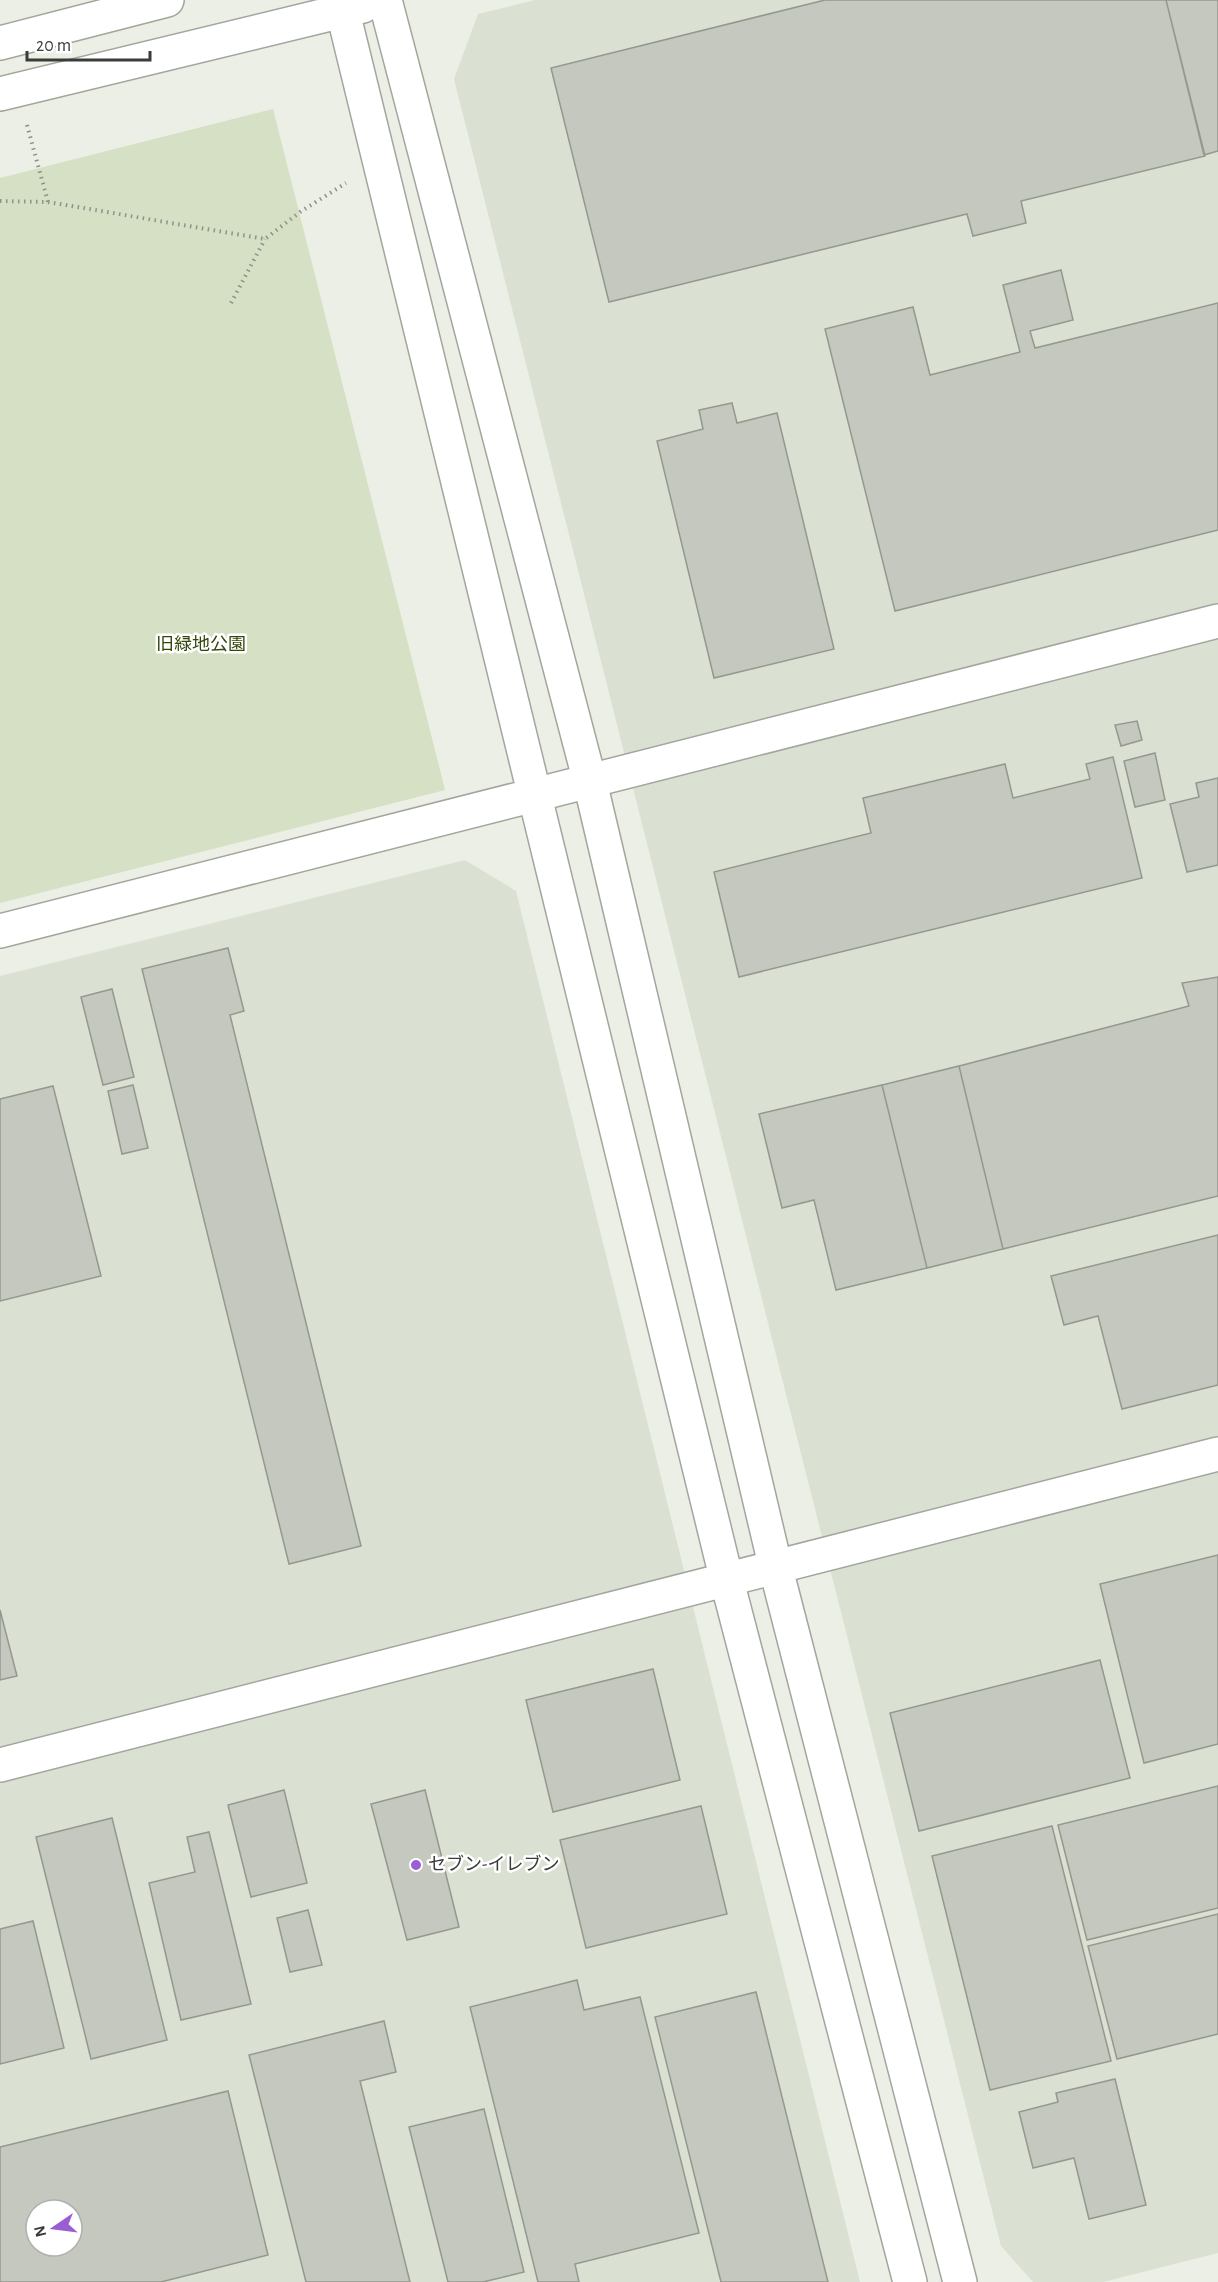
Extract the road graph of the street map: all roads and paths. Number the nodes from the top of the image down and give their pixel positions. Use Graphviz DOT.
graph roads {
  1 [pos="167,0"];
  2 [pos="385,0"];
  3 [pos="342,6"];
  4 [pos="0,43"];
  5 [pos="0,94"];
  6 [pos="26,120"];
  7 [pos="347,183"];
  8 [pos="0,201"];
  9 [pos="48,202"];
  10 [pos="265,238"];
  11 [pos="231,303"];
  12 [pos="1218,621"];
  13 [pos="590,782"];
  14 [pos="535,794"];
  15 [pos="0,930"];
  16 [pos="1218,1454"];
  17 [pos="776,1569"];
  18 [pos="727,1581"];
  19 [pos="0,1766"];
  20 [pos="910,2282"];
  21 [pos="960,2282"];
  1 -- 4 [label="street"];
  2 -- 3 [label="street"];
  2 -- 13 [label="street"];
  3 -- 5 [label="street"];
  3 -- 14 [label="street"];
  6 -- 9 [label="path"];
  7 -- 10 [label="path"];
  8 -- 9 [label="path"];
  9 -- 10 [label="path"];
  10 -- 11 [label="path"];
  12 -- 13 [label="street"];
  13 -- 14 [label="street"];
  13 -- 17 [label="street"];
  14 -- 15 [label="street"];
  14 -- 18 [label="street"];
  16 -- 17 [label="street"];
  17 -- 18 [label="street"];
  17 -- 21 [label="street"];
  18 -- 19 [label="street"];
  18 -- 20 [label="street"];
}
